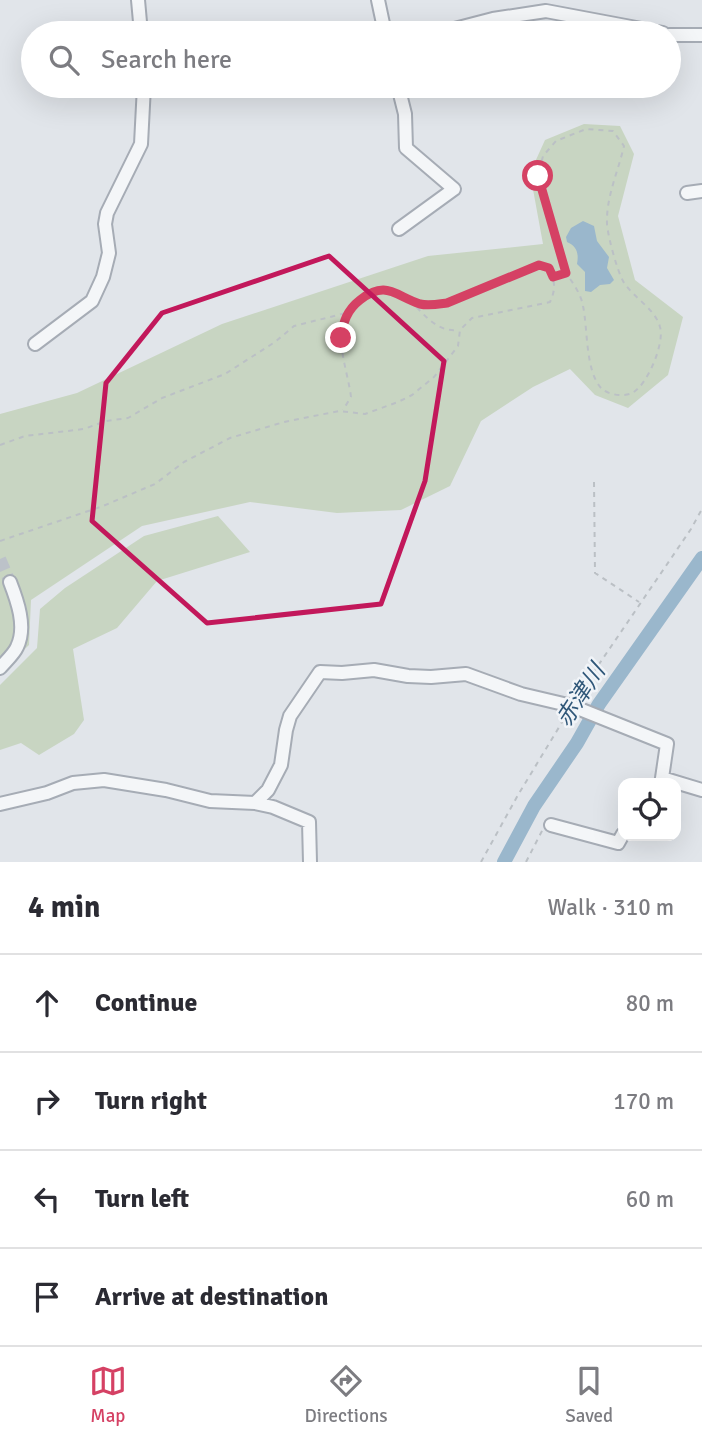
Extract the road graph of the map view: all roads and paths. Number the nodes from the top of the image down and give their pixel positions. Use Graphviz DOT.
graph roads {
  1 [pos="138,0"];
  2 [pos="377,0"];
  3 [pos="140,21"];
  4 [pos="382,21"];
  5 [pos="485,21"];
  6 [pos="599,21"];
  7 [pos="681,34"];
  8 [pos="702,35"];
  9 [pos="143,98"];
  10 [pos="401,98"];
  11 [pos="702,191"];
  12 [pos="687,193"];
  13 [pos="399,229"];
  14 [pos="566,273"];
  15 [pos="553,277"];
  16 [pos="409,299"];
  17 [pos="347,313"];
  18 [pos="460,330"];
  19 [pos="35,344"];
  20 [pos="344,410"];
  21 [pos="0,445"];
  22 [pos="594,482"];
  23 [pos="702,509"];
  24 [pos="0,541"];
  25 [pos="10,582"];
  26 [pos="639,603"];
  27 [pos="0,668"];
  28 [pos="571,706"];
  29 [pos="662,778"];
  30 [pos="681,785"];
  31 [pos="702,790"];
  32 [pos="255,803"];
  33 [pos="0,804"];
  34 [pos="551,825"];
  35 [pos="619,841"];
  36 [pos="310,862"];
  37 [pos="481,862"];
  38 [pos="526,862"];
  1 -- 3 [label="street"];
  2 -- 4 [label="street"];
  5 -- 6 [label="street"];
  7 -- 8 [label="street"];
  9 -- 19 [label="street"];
  10 -- 13 [label="street"];
  11 -- 12 [label="street"];
  14 -- 14 [label="path"];
  14 -- 15 [label="path"];
  15 -- 16 [label="path"];
  15 -- 18 [label="path"];
  16 -- 17 [label="path"];
  16 -- 18 [label="path"];
  17 -- 20 [label="path"];
  17 -- 21 [label="path"];
  18 -- 20 [label="path"];
  20 -- 24 [label="path"];
  22 -- 26 [label="path"];
  23 -- 26 [label="path"];
  25 -- 27 [label="street"];
  26 -- 28 [label="path"];
  28 -- 29 [label="street"];
  28 -- 32 [label="street"];
  28 -- 37 [label="path"];
  30 -- 31 [label="street"];
  32 -- 33 [label="street"];
  32 -- 36 [label="street"];
  34 -- 35 [label="street"];
  34 -- 38 [label="path"];
}
